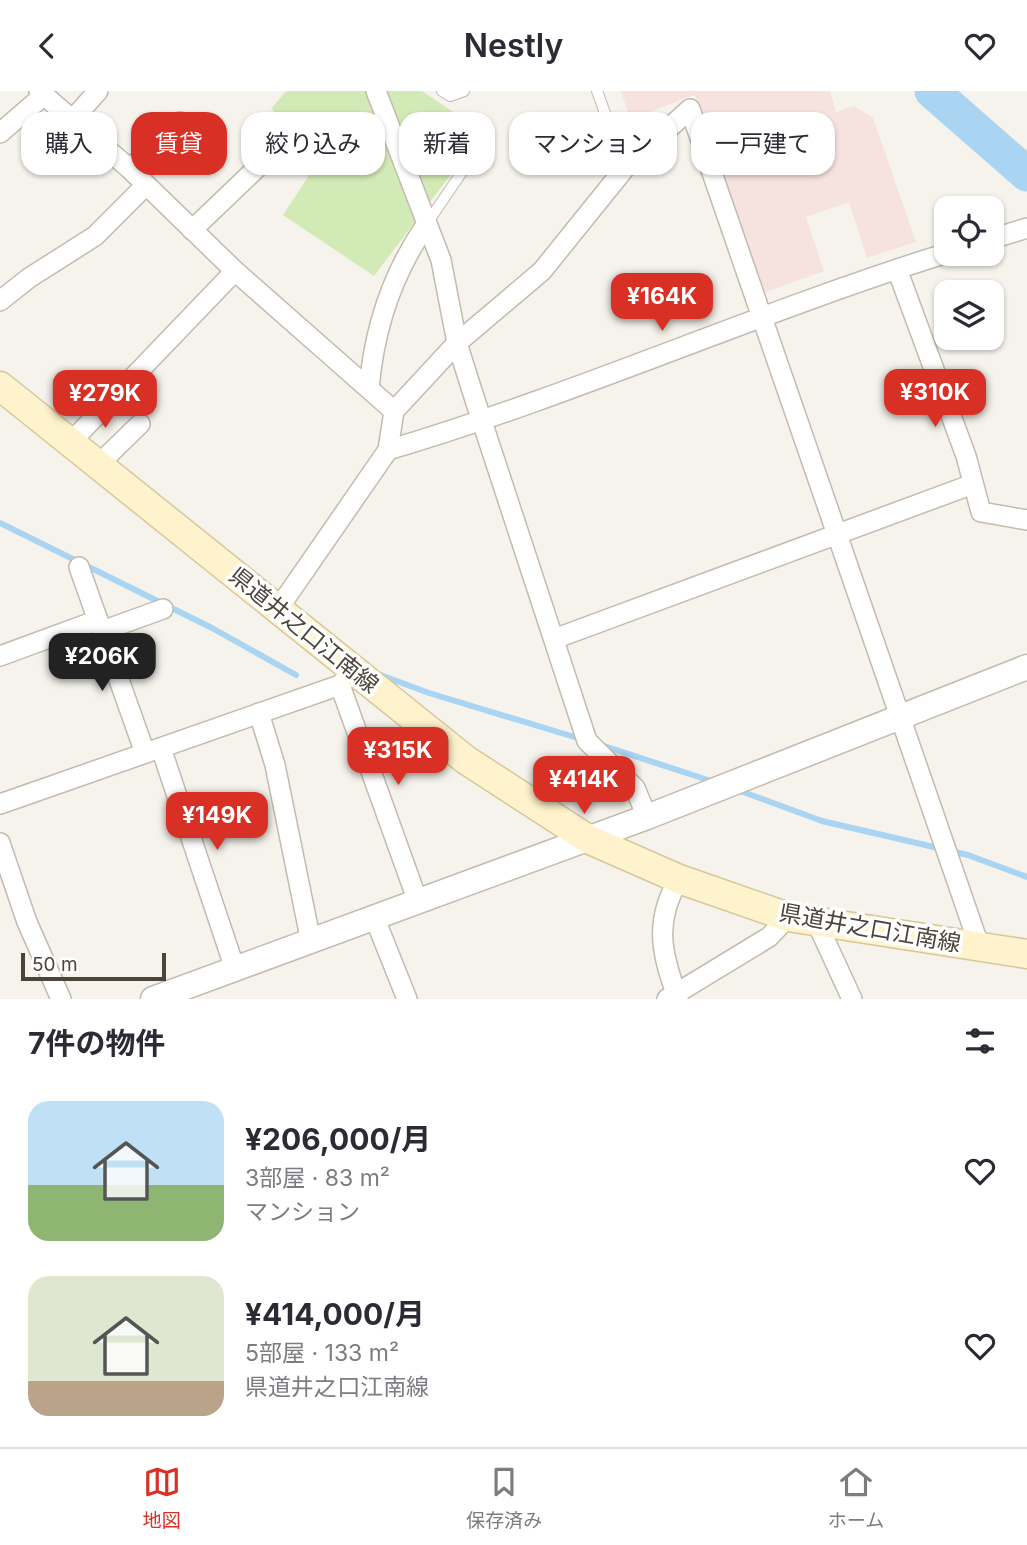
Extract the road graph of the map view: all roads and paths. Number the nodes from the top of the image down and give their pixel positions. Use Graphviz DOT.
graph roads {
  1 [pos="98,91"];
  2 [pos="376,91"];
  3 [pos="442,91"];
  4 [pos="464,91"];
  5 [pos="597,91"];
  6 [pos="42,93"];
  7 [pos="66,112"];
  8 [pos="79,112"];
  9 [pos="605,112"];
  10 [pos="677,121"];
  11 [pos="0,133"];
  12 [pos="117,157"];
  13 [pos="130,169"];
  14 [pos="249,175"];
  15 [pos="460,175"];
  16 [pos="619,175"];
  17 [pos="146,185"];
  18 [pos="426,225"];
  19 [pos="1027,228"];
  20 [pos="192,230"];
  21 [pos="1004,235"];
  22 [pos="934,257"];
  23 [pos="897,269"];
  24 [pos="235,271"];
  25 [pos="0,301"];
  26 [pos="764,317"];
  27 [pos="457,343"];
  28 [pos="0,386"];
  29 [pos="369,389"];
  30 [pos="394,411"];
  31 [pos="481,420"];
  32 [pos="140,424"];
  33 [pos="69,444"];
  34 [pos="388,450"];
  35 [pos="98,465"];
  36 [pos="973,484"];
  37 [pos="1027,520"];
  38 [pos="837,533"];
  39 [pos="79,567"];
  40 [pos="163,609"];
  41 [pos="278,609"];
  42 [pos="100,626"];
  43 [pos="554,639"];
  44 [pos="0,656"];
  45 [pos="1027,667"];
  46 [pos="347,678"];
  47 [pos="259,713"];
  48 [pos="900,717"];
  49 [pos="153,751"];
  50 [pos="0,804"];
  51 [pos="648,817"];
  52 [pos="588,839"];
  53 [pos="0,843"];
  54 [pos="5,879"];
  55 [pos="679,879"];
  56 [pos="418,902"];
  57 [pos="788,917"];
  58 [pos="375,919"];
  59 [pos="816,921"];
  60 [pos="311,942"];
  61 [pos="980,948"];
  62 [pos="1027,954"];
  63 [pos="235,969"];
  64 [pos="674,997"];
  65 [pos="61,999"];
  66 [pos="153,999"];
  67 [pos="407,999"];
  68 [pos="852,999"];
  1 -- 8 [label="street"];
  2 -- 18 [label="street"];
  3 -- 4 [label="lane"];
  5 -- 9 [label="lane"];
  6 -- 7 [label="street"];
  6 -- 11 [label="street"];
  10 -- 26 [label="street"];
  12 -- 13 [label="street"];
  13 -- 17 [label="street"];
  14 -- 20 [label="street"];
  15 -- 18 [label="lane"];
  16 -- 27 [label="street"];
  17 -- 20 [label="street"];
  17 -- 25 [label="street"];
  18 -- 27 [label="street"];
  18 -- 29 [label="street"];
  19 -- 21 [label="street"];
  20 -- 24 [label="street"];
  22 -- 23 [label="street"];
  23 -- 26 [label="street"];
  23 -- 36 [label="street"];
  24 -- 29 [label="street"];
  24 -- 33 [label="street"];
  26 -- 31 [label="street"];
  26 -- 38 [label="street"];
  27 -- 30 [label="street"];
  27 -- 31 [label="street"];
  28 -- 33 [label="main road, 県道井之口江南線"];
  29 -- 30 [label="street"];
  30 -- 34 [label="street"];
  31 -- 34 [label="street"];
  31 -- 43 [label="street"];
  32 -- 35 [label="street"];
  33 -- 35 [label="main road, 県道井之口江南線"];
  34 -- 41 [label="street"];
  35 -- 41 [label="main road, 県道井之口江南線"];
  36 -- 37 [label="street"];
  36 -- 38 [label="street"];
  38 -- 43 [label="street"];
  38 -- 48 [label="street"];
  39 -- 42 [label="street"];
  40 -- 42 [label="street"];
  41 -- 46 [label="main road, 県道井之口江南線"];
  42 -- 44 [label="street"];
  42 -- 49 [label="street"];
  43 -- 51 [label="street"];
  45 -- 48 [label="street"];
  46 -- 47 [label="street"];
  46 -- 52 [label="main road, 県道井之口江南線"];
  46 -- 56 [label="street"];
  47 -- 49 [label="street"];
  47 -- 60 [label="street"];
  48 -- 51 [label="street"];
  48 -- 61 [label="street"];
  49 -- 50 [label="street"];
  49 -- 63 [label="street"];
  51 -- 52 [label="street"];
  52 -- 55 [label="main road, 県道井之口江南線"];
  52 -- 56 [label="street"];
  53 -- 54 [label="street"];
  54 -- 65 [label="street"];
  55 -- 57 [label="main road, 県道井之口江南線"];
  55 -- 64 [label="street"];
  56 -- 58 [label="street"];
  57 -- 59 [label="main road, 県道井之口江南線"];
  57 -- 64 [label="street"];
  58 -- 60 [label="street"];
  58 -- 67 [label="street"];
  59 -- 61 [label="main road, 県道井之口江南線"];
  59 -- 68 [label="street"];
  60 -- 63 [label="street"];
  61 -- 62 [label="main road, 県道井之口江南線"];
  63 -- 66 [label="street"];
}
